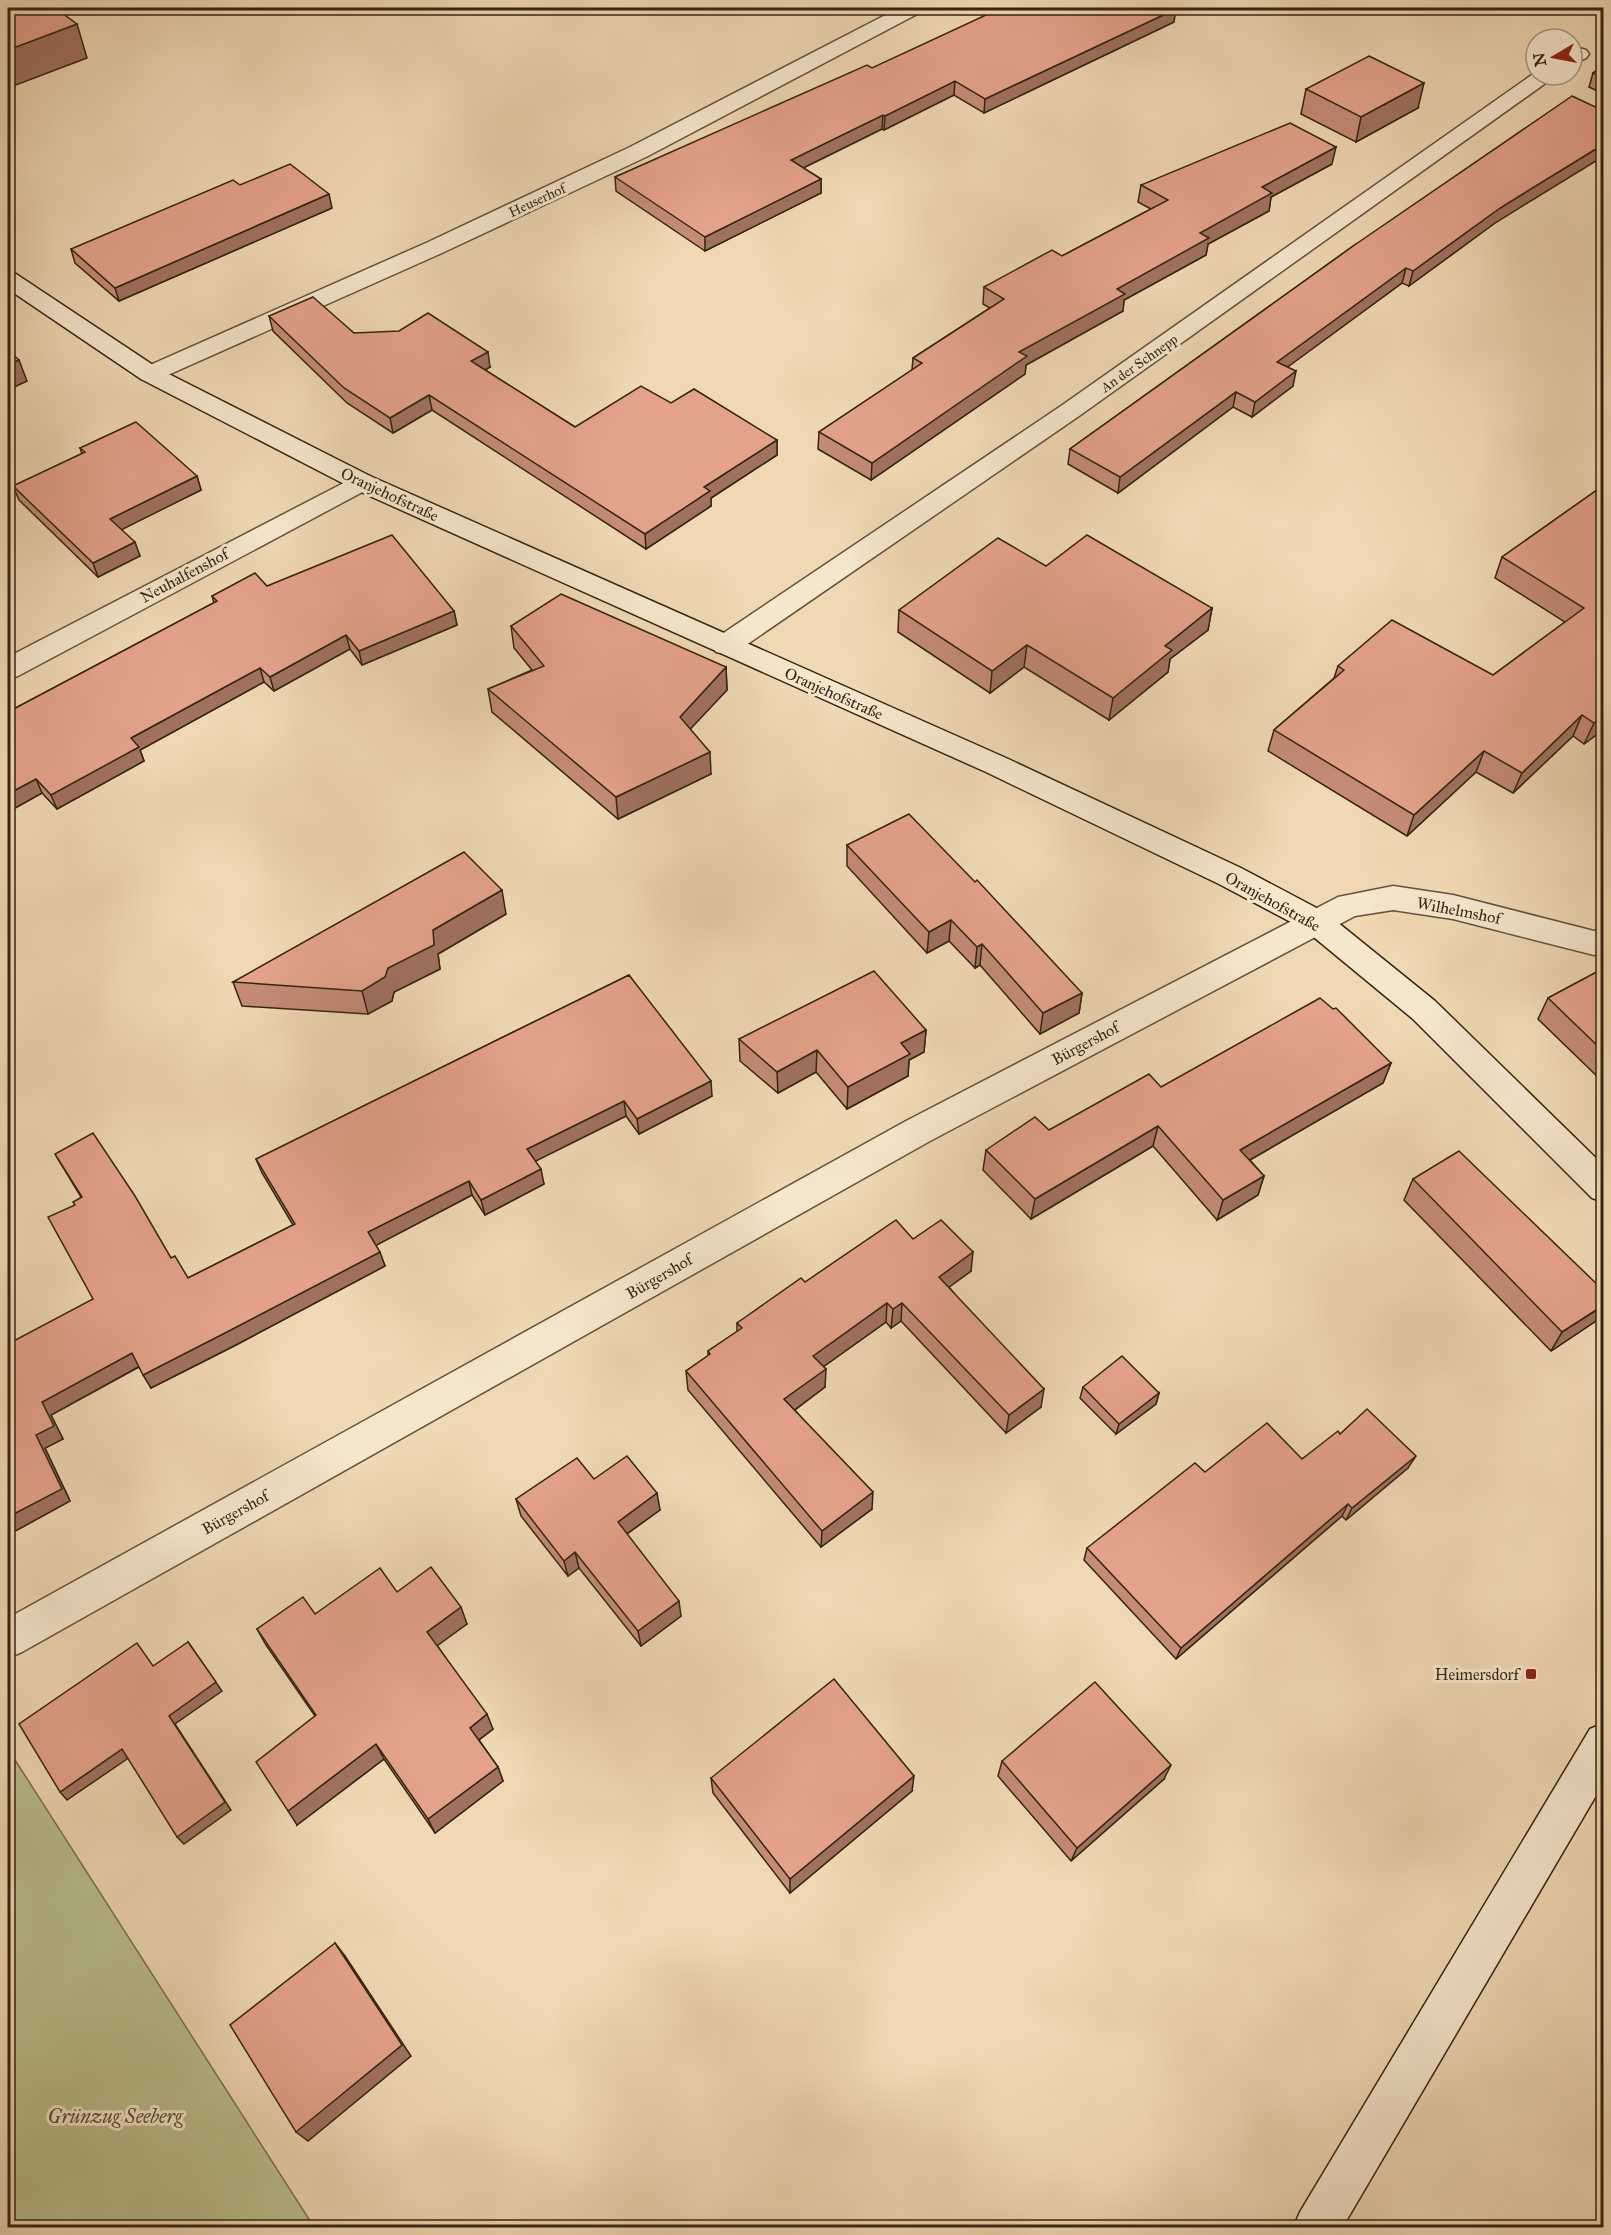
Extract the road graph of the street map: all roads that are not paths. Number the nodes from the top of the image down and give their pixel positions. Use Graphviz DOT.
graph roads {
  1 [pos="914,8"];
  2 [pos="1528,87"];
  3 [pos="8,279"];
  4 [pos="150,374"];
  5 [pos="361,482"];
  6 [pos="726,645"];
  7 [pos="8,669"];
  8 [pos="1315,921"];
  9 [pos="1604,941"];
  10 [pos="1604,1188"];
  11 [pos="8,1639"];
  12 [pos="1604,1743"];
  13 [pos="1316,2228"];
  1 -- 4 [label="street, Heuserhof"];
  2 -- 6 [label="street, An der Schnepp"];
  3 -- 4 [label="street, Oranjehofstraße"];
  4 -- 5 [label="street, Oranjehofstraße"];
  5 -- 6 [label="street, Oranjehofstraße"];
  5 -- 7 [label="street, Neuhalfenshof"];
  6 -- 8 [label="street, Oranjehofstraße"];
  8 -- 9 [label="street, Wilhelmshof"];
  8 -- 10 [label="street, Oranjehofstraße"];
  8 -- 11 [label="street, Bürgershof"];
  12 -- 13 [label="street"];
}
